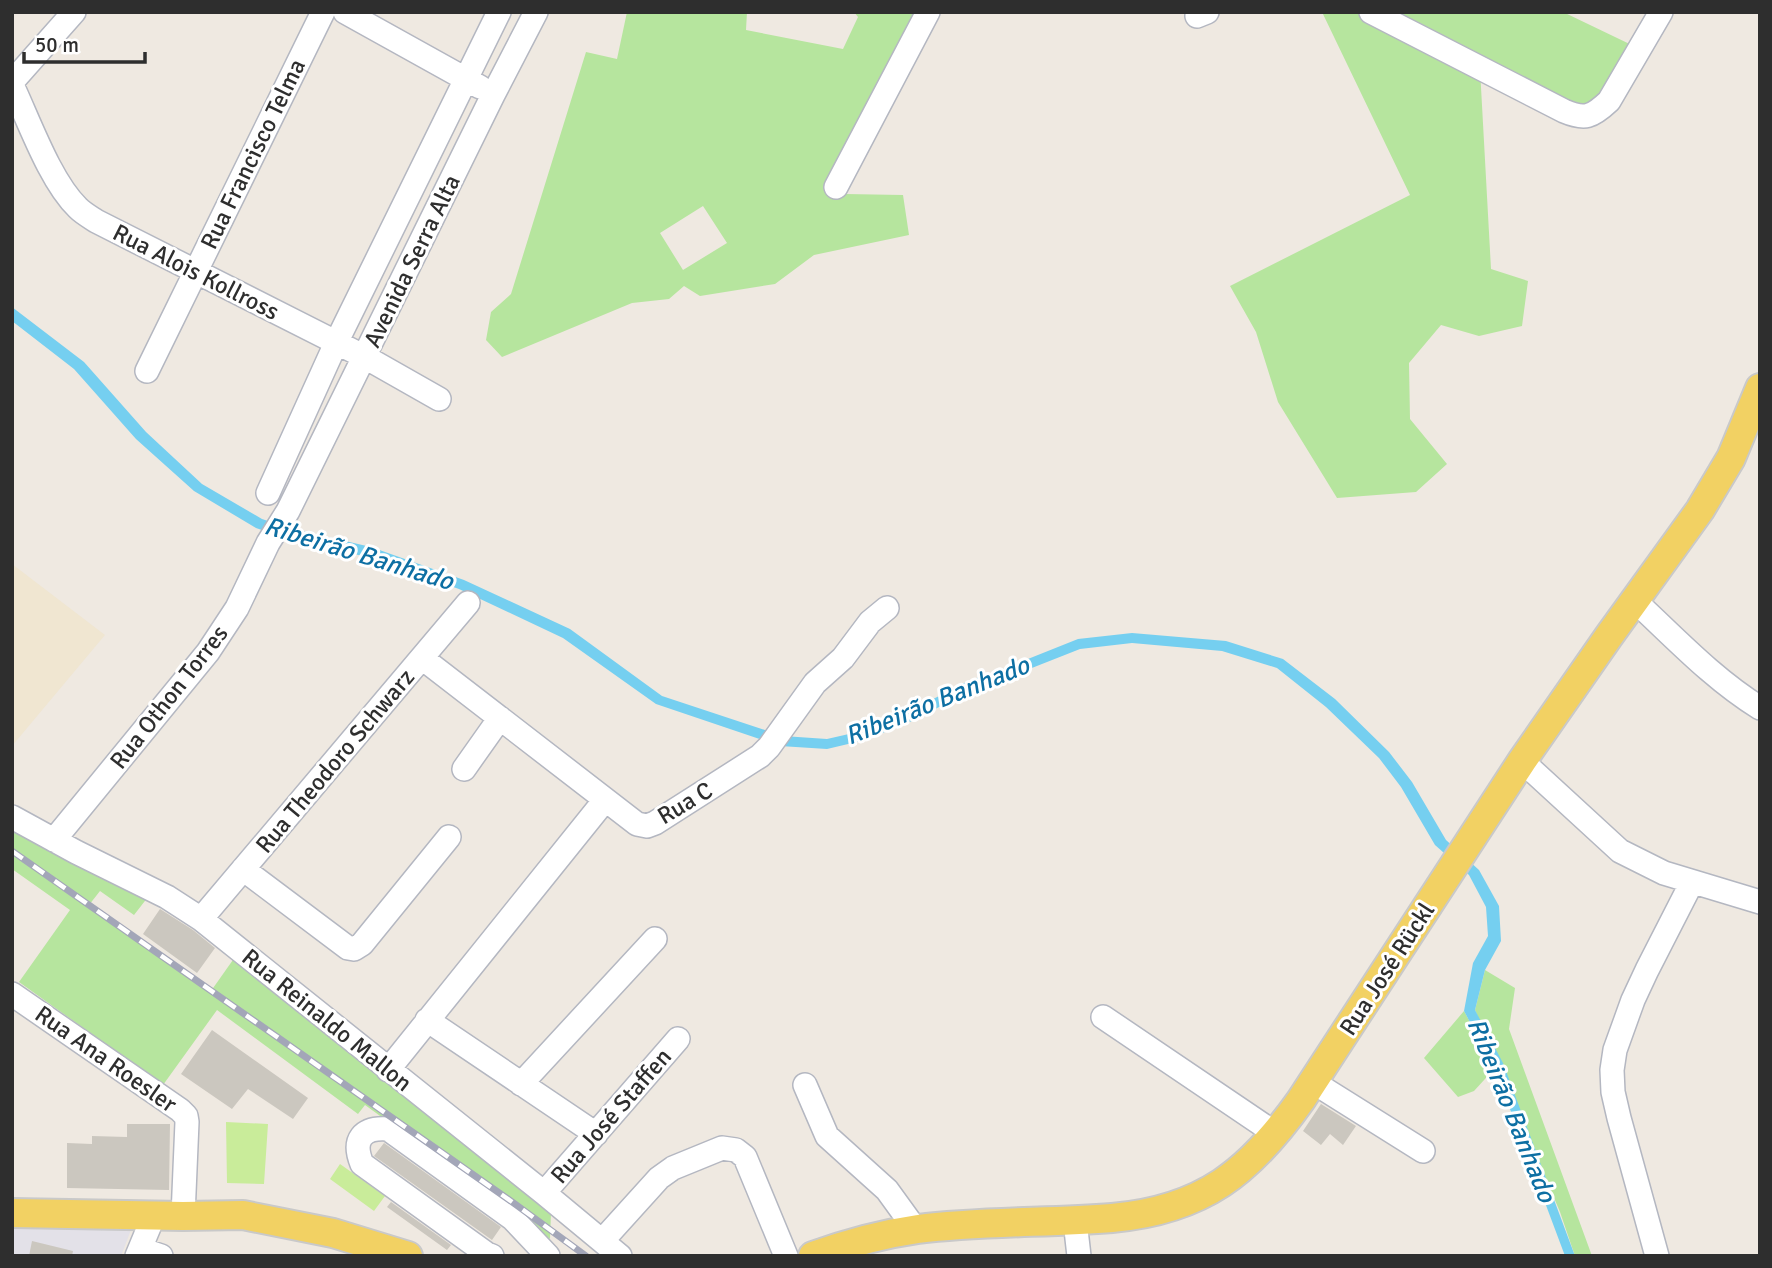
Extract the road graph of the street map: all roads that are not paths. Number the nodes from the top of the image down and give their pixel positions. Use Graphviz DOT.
graph roads {
  1 [pos="74,12"];
  2 [pos="323,12"];
  3 [pos="345,12"];
  4 [pos="499,12"];
  5 [pos="536,12"];
  6 [pos="928,12"];
  7 [pos="1371,12"];
  8 [pos="1661,12"];
  9 [pos="467,80"];
  10 [pos="12,83"];
  11 [pos="493,95"];
  12 [pos="836,187"];
  13 [pos="195,272"];
  14 [pos="336,343"];
  15 [pos="365,357"];
  16 [pos="147,371"];
  17 [pos="1760,388"];
  18 [pos="439,399"];
  19 [pos="268,494"];
  20 [pos="268,543"];
  21 [pos="1634,600"];
  22 [pos="468,603"];
  23 [pos="887,608"];
  24 [pos="422,658"];
  25 [pos="1760,708"];
  26 [pos="500,718"];
  27 [pos="1522,761"];
  28 [pos="464,769"];
  29 [pos="605,800"];
  30 [pos="12,817"];
  31 [pos="449,837"];
  32 [pos="54,841"];
  33 [pos="243,869"];
  34 [pos="1692,882"];
  35 [pos="1760,902"];
  36 [pos="201,919"];
  37 [pos="655,939"];
  38 [pos="12,994"];
  39 [pos="1103,1017"];
  40 [pos="427,1020"];
  41 [pos="678,1040"];
  42 [pos="388,1070"];
  43 [pos="1313,1082"];
  44 [pos="521,1084"];
  45 [pos="805,1085"];
  46 [pos="596,1134"];
  47 [pos="1276,1134"];
  48 [pos="1423,1151"];
  49 [pos="544,1193"];
  50 [pos="12,1213"];
  51 [pos="154,1215"];
  52 [pos="183,1216"];
  53 [pos="1075,1221"];
  54 [pos="916,1230"];
  55 [pos="602,1241"];
  56 [pos="146,1254"];
  57 [pos="408,1256"];
  58 [pos="492,1256"];
  59 [pos="548,1256"];
  60 [pos="620,1256"];
  61 [pos="786,1256"];
  62 [pos="813,1256"];
  63 [pos="1079,1256"];
  64 [pos="1657,1256"];
  1 -- 10 [label="street"];
  2 -- 13 [label="street, Rua Francisco Telma"];
  3 -- 9 [label="street"];
  4 -- 9 [label="street, Avenida Serra Alta"];
  5 -- 11 [label="street, Avenida Serra Alta"];
  6 -- 12 [label="street"];
  7 -- 8 [label="street"];
  9 -- 11 [label="street"];
  9 -- 14 [label="street, Avenida Serra Alta"];
  10 -- 13 [label="street, Rua Alois Kollross"];
  11 -- 15 [label="street, Avenida Serra Alta"];
  13 -- 14 [label="street, Rua Alois Kollross"];
  13 -- 16 [label="street, Rua Francisco Telma"];
  14 -- 15 [label="street, Rua Alois Kollross"];
  14 -- 19 [label="street, Avenida Serra Alta"];
  15 -- 18 [label="street, Rua Alois Kollross"];
  15 -- 20 [label="street, Avenida Serra Alta"];
  17 -- 21 [label="main road, Rua José Rückl"];
  20 -- 32 [label="street, Rua Othon Torres"];
  21 -- 25 [label="street"];
  21 -- 27 [label="main road, Rua José Rückl"];
  22 -- 24 [label="street, Rua Theodoro Schwarz"];
  23 -- 29 [label="street, Rua C"];
  24 -- 26 [label="street, Rua C"];
  24 -- 33 [label="street, Rua Theodoro Schwarz"];
  26 -- 28 [label="street"];
  26 -- 29 [label="street, Rua C"];
  27 -- 34 [label="street"];
  27 -- 43 [label="main road, Rua José Rückl"];
  29 -- 40 [label="street"];
  30 -- 32 [label="street, Rua Reinaldo Mallon"];
  31 -- 33 [label="street"];
  32 -- 36 [label="street, Rua Reinaldo Mallon"];
  33 -- 36 [label="street, Rua Theodoro Schwarz"];
  34 -- 35 [label="street"];
  34 -- 64 [label="street"];
  36 -- 42 [label="street, Rua Reinaldo Mallon"];
  37 -- 44 [label="street"];
  38 -- 52 [label="street, Rua Ana Roesler"];
  39 -- 47 [label="street"];
  40 -- 42 [label="street"];
  40 -- 44 [label="street"];
  41 -- 46 [label="street, Rua José Staffen"];
  42 -- 49 [label="street, Rua Reinaldo Mallon"];
  43 -- 47 [label="main road, Rua José Rückl"];
  43 -- 48 [label="street"];
  44 -- 46 [label="street"];
  45 -- 54 [label="street"];
  46 -- 49 [label="street, Rua José Staffen"];
  47 -- 53 [label="main road, Rua José Rückl"];
  49 -- 55 [label="street, Rua Reinaldo Mallon"];
  50 -- 51 [label="main road"];
  51 -- 52 [label="main road"];
  51 -- 56 [label="street"];
  52 -- 57 [label="main road"];
  53 -- 54 [label="main road, Rua José Rückl"];
  53 -- 63 [label="street"];
  54 -- 62 [label="main road, Rua José Rückl"];
  55 -- 60 [label="street, Rua Reinaldo Mallon"];
  55 -- 61 [label="street"];
  58 -- 59 [label="street"];
}
